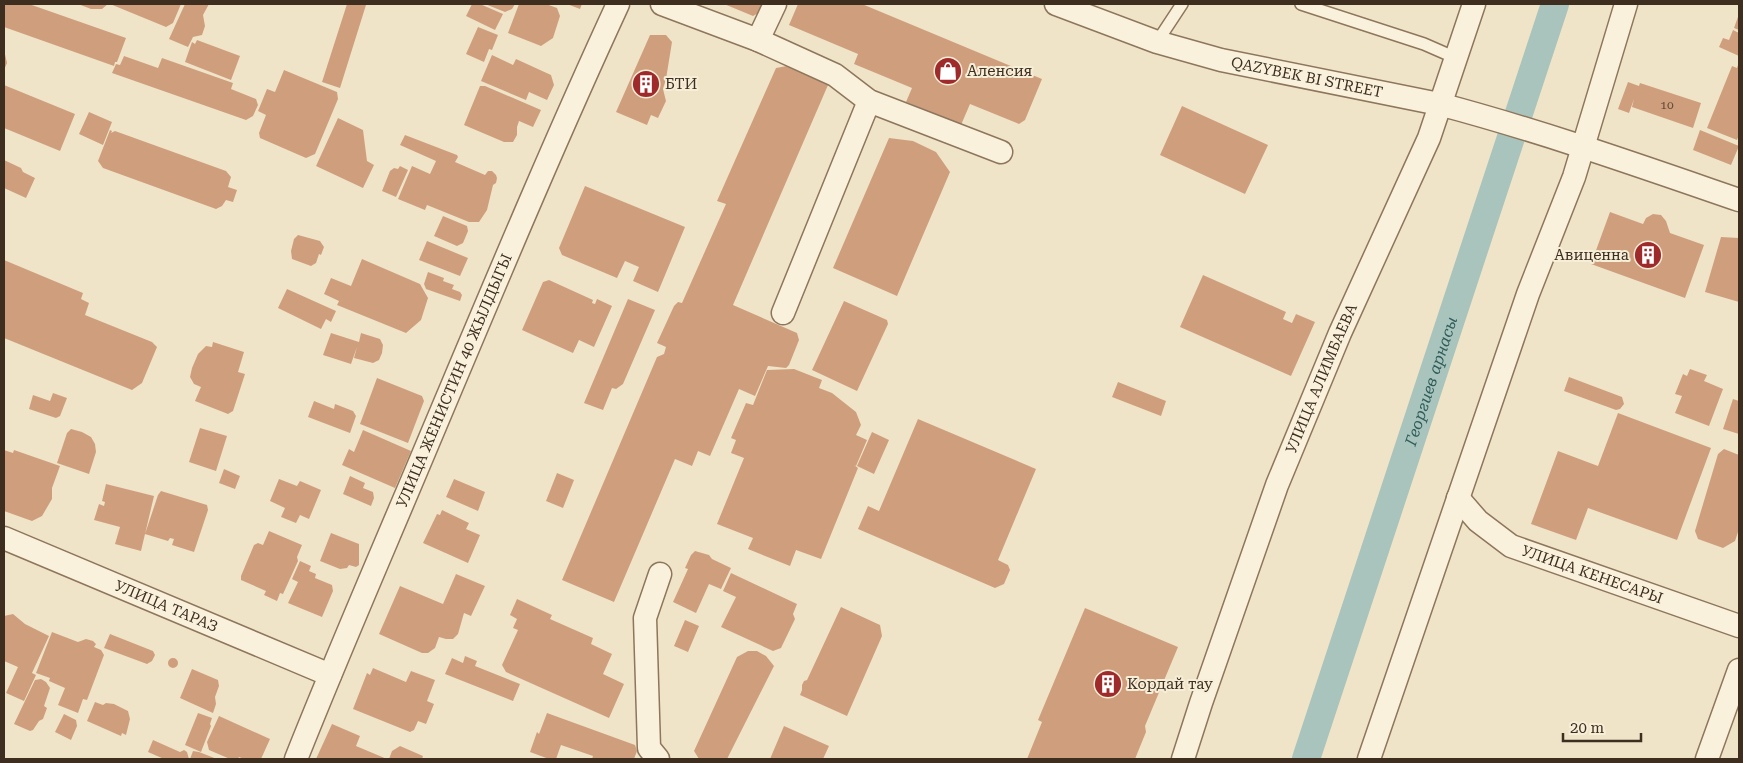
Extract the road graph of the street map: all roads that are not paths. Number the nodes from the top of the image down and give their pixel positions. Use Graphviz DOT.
graph roads {
  1 [pos="618,4"];
  2 [pos="662,4"];
  3 [pos="775,4"];
  4 [pos="1056,4"];
  5 [pos="1182,4"];
  6 [pos="1301,4"];
  7 [pos="1474,4"];
  8 [pos="1626,4"];
  9 [pos="758,40"];
  10 [pos="1158,42"];
  11 [pos="1456,58"];
  12 [pos="869,101"];
  13 [pos="1439,104"];
  14 [pos="1573,143"];
  15 [pos="1001,152"];
  16 [pos="1739,200"];
  17 [pos="783,312"];
  18 [pos="1458,498"];
  19 [pos="4,538"];
  20 [pos="660,574"];
  21 [pos="1739,626"];
  22 [pos="1739,670"];
  23 [pos="330,675"];
  24 [pos="296,759"];
  25 [pos="658,759"];
  26 [pos="1183,759"];
  27 [pos="1370,759"];
  28 [pos="1707,759"];
  1 -- 23 [label="street, УЛИЦА ЖЕНИСТИН 40 ЖЫЛДЫГЫ"];
  2 -- 9 [label="street"];
  3 -- 9 [label="street"];
  4 -- 10 [label="street, QAZYBEK BI STREET"];
  5 -- 10 [label="lane"];
  6 -- 11 [label="lane"];
  7 -- 11 [label="street, УЛИЦА АЛИМБАЕВА"];
  8 -- 14 [label="street"];
  9 -- 12 [label="street"];
  10 -- 13 [label="street, QAZYBEK BI STREET"];
  11 -- 13 [label="street, УЛИЦА АЛИМБАЕВА"];
  12 -- 15 [label="street"];
  12 -- 17 [label="street"];
  13 -- 14 [label="street, QAZYBEK BI STREET"];
  13 -- 26 [label="street, УЛИЦА АЛИМБАЕВА"];
  14 -- 16 [label="street, QAZYBEK BI STREET"];
  14 -- 18 [label="street"];
  18 -- 21 [label="street, УЛИЦА КЕНЕСАРЫ"];
  18 -- 27 [label="street"];
  19 -- 23 [label="street, УЛИЦА ТАРАЗ"];
  20 -- 25 [label="street"];
  22 -- 28 [label="street"];
  23 -- 24 [label="street, УЛИЦА ЖЕНИСТИН 40 ЖЫЛДЫГЫ"];
}
